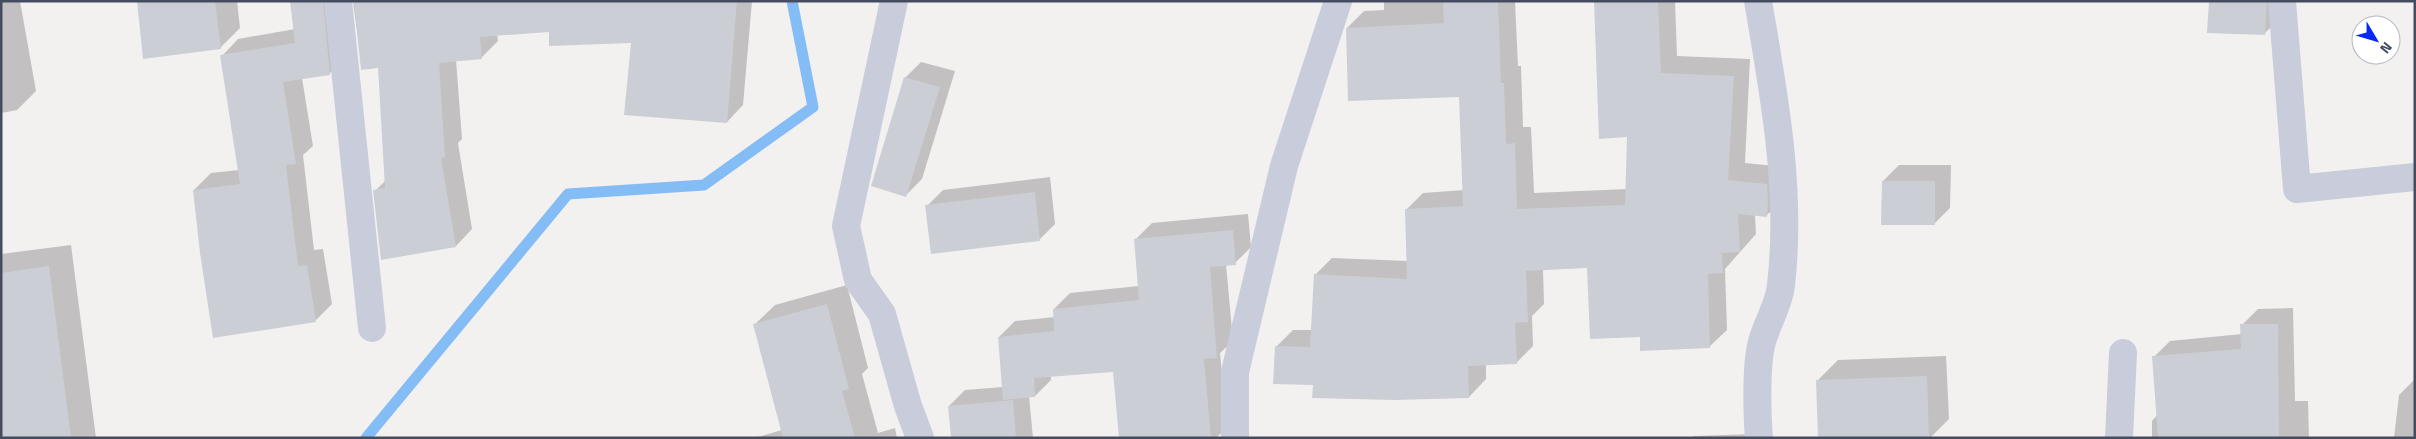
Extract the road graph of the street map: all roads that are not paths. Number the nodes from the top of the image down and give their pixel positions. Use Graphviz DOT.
graph roads {
  1 [pos="338,1"];
  2 [pos="894,1"];
  3 [pos="1338,1"];
  4 [pos="1758,1"];
  5 [pos="2282,1"];
  6 [pos="2415,177"];
  7 [pos="372,328"];
  8 [pos="2123,354"];
  9 [pos="920,438"];
  10 [pos="1236,438"];
  11 [pos="1759,438"];
  12 [pos="2119,438"];
  1 -- 7 [label="street"];
  2 -- 9 [label="street"];
  3 -- 10 [label="street"];
  4 -- 11 [label="street"];
  5 -- 6 [label="street"];
  8 -- 12 [label="street"];
}
